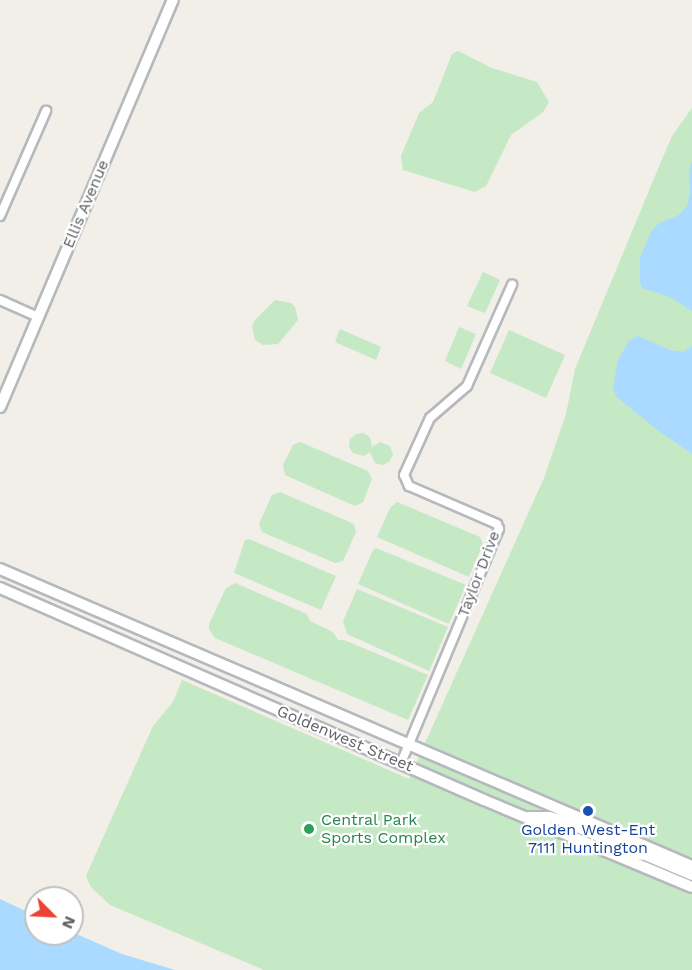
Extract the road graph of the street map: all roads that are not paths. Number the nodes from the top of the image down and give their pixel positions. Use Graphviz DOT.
graph roads {
  1 [pos="173,0"];
  2 [pos="46,111"];
  3 [pos="0,216"];
  4 [pos="512,285"];
  5 [pos="0,300"];
  6 [pos="38,317"];
  7 [pos="0,407"];
  8 [pos="0,569"];
  9 [pos="0,588"];
  10 [pos="410,744"];
  11 [pos="401,763"];
  12 [pos="527,818"];
  13 [pos="633,842"];
  14 [pos="626,859"];
  15 [pos="692,866"];
  16 [pos="692,875"];
  17 [pos="692,887"];
  1 -- 6 [label="main road, Ellis Avenue"];
  2 -- 3 [label="street"];
  4 -- 10 [label="street, Taylor Drive"];
  5 -- 6 [label="street"];
  6 -- 7 [label="main road, Ellis Avenue"];
  8 -- 10 [label="main road, Goldenwest Street"];
  9 -- 11 [label="main road, Goldenwest Street"];
  10 -- 11 [label="street, Taylor Drive"];
  10 -- 13 [label="main road, Goldenwest Street"];
  11 -- 12 [label="main road, Goldenwest Street"];
  12 -- 13 [label="main road"];
  12 -- 14 [label="main road, Goldenwest Street"];
  13 -- 15 [label="main road, Goldenwest Street"];
  14 -- 16 [label="main road"];
  14 -- 17 [label="main road, Goldenwest Street"];
}
